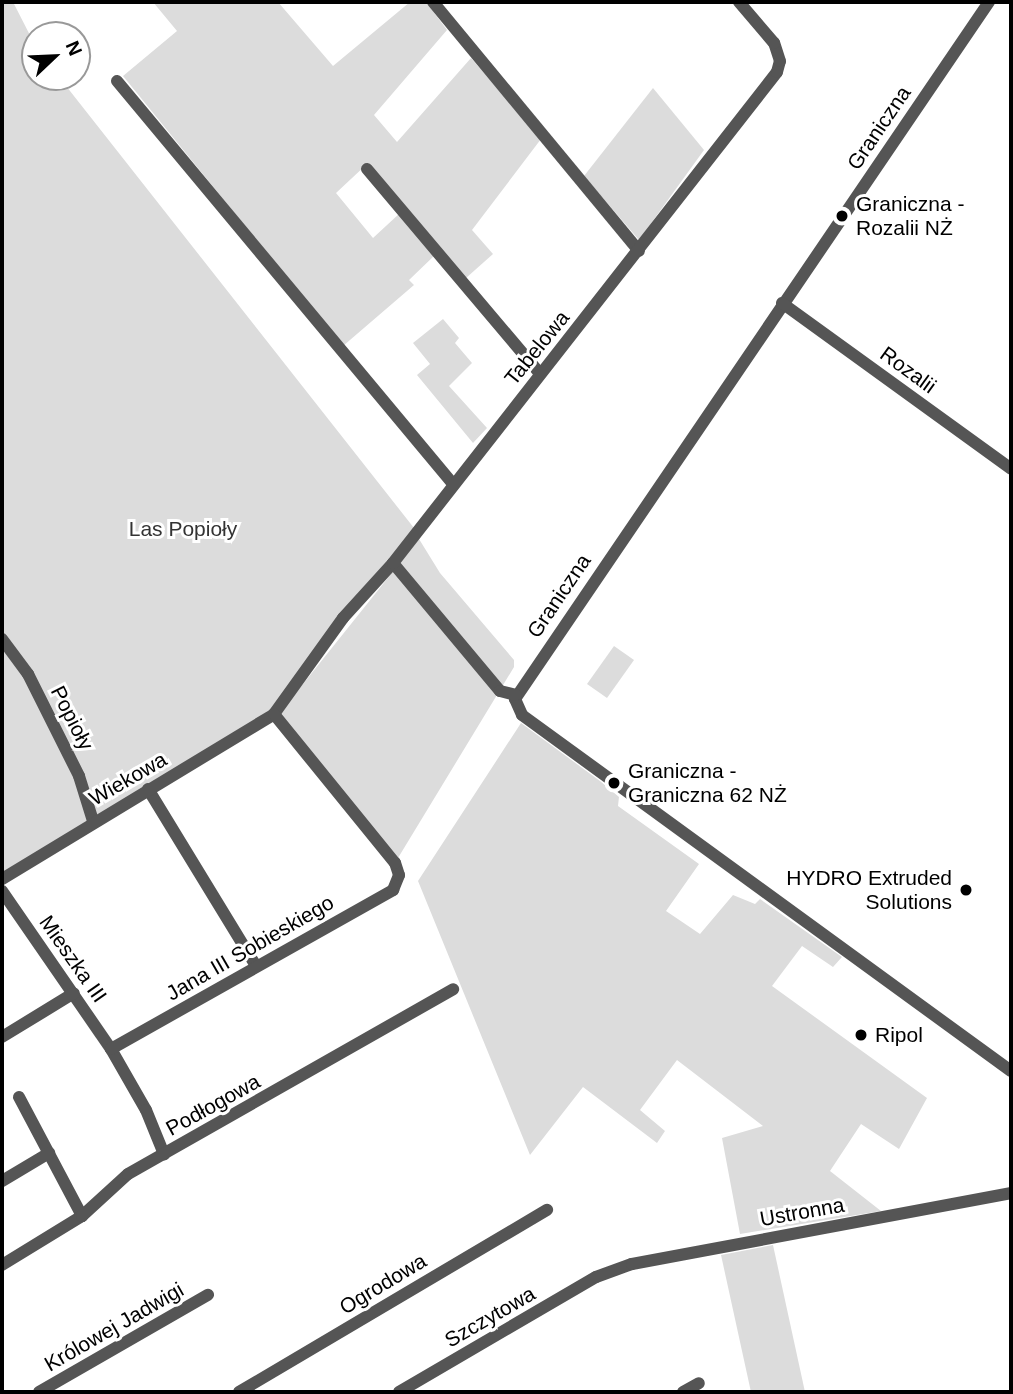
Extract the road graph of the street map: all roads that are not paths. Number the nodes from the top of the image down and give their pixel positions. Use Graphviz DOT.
graph roads {
  1 [pos="433,2"];
  2 [pos="739,2"];
  3 [pos="989,2"];
  4 [pos="117,81"];
  5 [pos="367,169"];
  6 [pos="639,250"];
  7 [pos="782,303"];
  8 [pos="540,374"];
  9 [pos="1011,468"];
  10 [pos="453,484"];
  11 [pos="393,563"];
  12 [pos="2,639"];
  13 [pos="516,695"];
  14 [pos="274,714"];
  15 [pos="148,789"];
  16 [pos="93,821"];
  17 [pos="2,879"];
  18 [pos="2,891"];
  19 [pos="256,966"];
  20 [pos="453,989"];
  21 [pos="74,993"];
  22 [pos="2,1037"];
  23 [pos="111,1049"];
  24 [pos="1011,1071"];
  25 [pos="19,1097"];
  26 [pos="49,1153"];
  27 [pos="164,1154"];
  28 [pos="2,1181"];
  29 [pos="1011,1193"];
  30 [pos="547,1210"];
  31 [pos="82,1216"];
  32 [pos="2,1265"];
  33 [pos="601,1275"];
  34 [pos="208,1295"];
  35 [pos="699,1383"];
  36 [pos="39,1392"];
  37 [pos="239,1392"];
  38 [pos="399,1392"];
  39 [pos="683,1392"];
  1 -- 6 [label="street"];
  2 -- 6 [label="street, Tabelowa"];
  3 -- 7 [label="street, Graniczna"];
  4 -- 10 [label="street"];
  5 -- 8 [label="street"];
  6 -- 8 [label="street, Tabelowa"];
  7 -- 9 [label="street, Rozalii"];
  7 -- 13 [label="street, Graniczna"];
  8 -- 10 [label="street, Tabelowa"];
  10 -- 11 [label="street, Tabelowa"];
  11 -- 13 [label="street"];
  11 -- 14 [label="street, Tabelowa"];
  12 -- 16 [label="street, Popioły"];
  13 -- 24 [label="street"];
  14 -- 15 [label="street, Wiekowa"];
  14 -- 19 [label="street, Jana III Sobieskiego"];
  15 -- 16 [label="street, Wiekowa"];
  15 -- 19 [label="street"];
  16 -- 17 [label="street, Wiekowa"];
  18 -- 21 [label="street, Mieszka III"];
  19 -- 23 [label="street, Jana III Sobieskiego"];
  20 -- 27 [label="street, Podłogowa"];
  21 -- 22 [label="street"];
  21 -- 23 [label="street, Mieszka III"];
  23 -- 27 [label="street, Mieszka III"];
  25 -- 26 [label="street"];
  26 -- 28 [label="street"];
  26 -- 31 [label="street"];
  27 -- 31 [label="street, Podłogowa"];
  29 -- 33 [label="street, Ustronna"];
  30 -- 37 [label="street, Ogrodowa"];
  31 -- 32 [label="street, Podłogowa"];
  33 -- 38 [label="street, Szczytowa"];
  34 -- 36 [label="street, Królowej Jadwigi"];
  35 -- 39 [label="street"];
}
